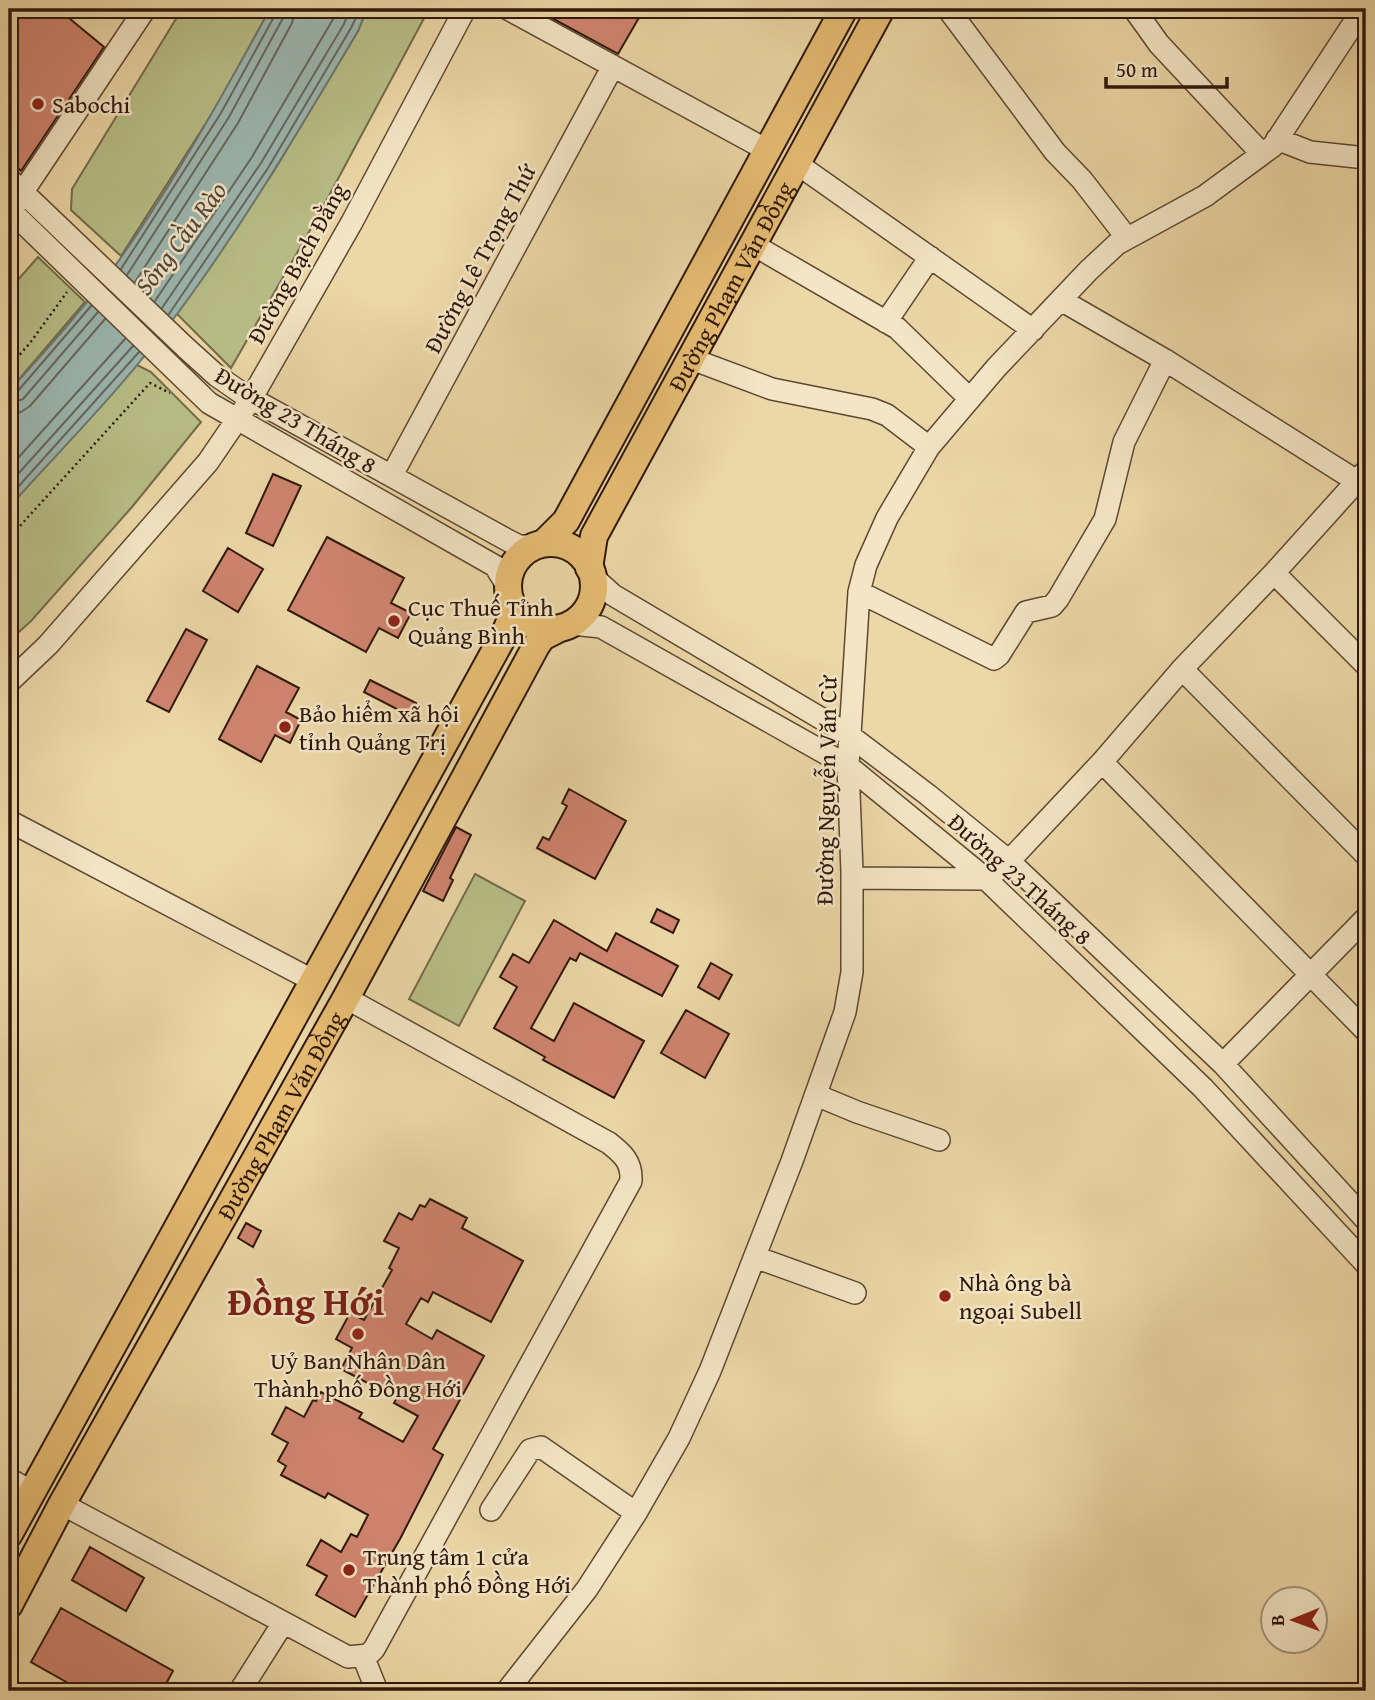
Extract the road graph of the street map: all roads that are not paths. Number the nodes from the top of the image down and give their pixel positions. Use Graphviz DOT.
graph roads {
  1 [pos="145,9"];
  2 [pos="466,9"];
  3 [pos="508,9"];
  4 [pos="844,9"];
  5 [pos="881,9"];
  6 [pos="1134,9"];
  7 [pos="1363,9"];
  8 [pos="951,10"];
  9 [pos="613,66"];
  10 [pos="1270,146"];
  11 [pos="767,150"];
  12 [pos="1366,158"];
  13 [pos="796,163"];
  14 [pos="16,186"];
  15 [pos="9,210"];
  16 [pos="1127,238"];
  17 [pos="752,244"];
  18 [pos="930,257"];
  19 [pos="1061,300"];
  20 [pos="886,322"];
  21 [pos="1032,330"];
  22 [pos="689,358"];
  23 [pos="1165,360"];
  24 [pos="251,399"];
  25 [pos="970,399"];
  26 [pos="237,420"];
  27 [pos="929,447"];
  28 [pos="392,475"];
  29 [pos="1364,479"];
  30 [pos="538,545"];
  31 [pos="591,572"];
  32 [pos="1275,573"];
  33 [pos="859,592"];
  34 [pos="510,596"];
  35 [pos="564,627"];
  36 [pos="1366,665"];
  37 [pos="1182,669"];
  38 [pos="9,682"];
  39 [pos="849,735"];
  40 [pos="1102,762"];
  41 [pos="848,766"];
  42 [pos="9,821"];
  43 [pos="1366,855"];
  44 [pos="1009,861"];
  45 [pos="852,878"];
  46 [pos="986,879"];
  47 [pos="1366,918"];
  48 [pos="1311,972"];
  49 [pos="314,981"];
  50 [pos="346,998"];
  51 [pos="1366,1031"];
  52 [pos="1223,1064"];
  53 [pos="816,1095"];
  54 [pos="939,1140"];
  55 [pos="1366,1220"];
  56 [pos="755,1257"];
  57 [pos="1366,1264"];
  58 [pos="855,1293"];
  59 [pos="9,1479"];
  60 [pos="32,1492"];
  61 [pos="62,1504"];
  62 [pos="491,1510"];
  63 [pos="636,1513"];
  64 [pos="9,1534"];
  65 [pos="9,1605"];
  66 [pos="283,1623"];
  67 [pos="363,1656"];
  68 [pos="240,1691"];
  69 [pos="377,1691"];
  70 [pos="507,1691"];
  1 -- 14 [label="street"];
  2 -- 24 [label="street, Đường Bạch Đằng"];
  3 -- 9 [label="street"];
  4 -- 11 [label="main road, Đường Phạm Văn Đồng"];
  5 -- 13 [label="main road, Đường Phạm Văn Đồng"];
  6 -- 10 [label="street"];
  7 -- 10 [label="street, Đường Nguyễn Văn Cừ"];
  8 -- 16 [label="street"];
  9 -- 11 [label="street"];
  9 -- 28 [label="street, Đường Lê Trọng Thứ"];
  10 -- 12 [label="street"];
  10 -- 16 [label="street, Đường Nguyễn Văn Cừ"];
  11 -- 30 [label="main road, Đường Phạm Văn Đồng"];
  13 -- 17 [label="main road, Đường Phạm Văn Đồng"];
  13 -- 18 [label="street"];
  14 -- 15 [label="street"];
  14 -- 24 [label="street, Đường 23 Tháng 8"];
  15 -- 26 [label="street, Đường 23 Tháng 8"];
  16 -- 19 [label="street, Đường Nguyễn Văn Cừ"];
  17 -- 20 [label="street"];
  17 -- 22 [label="main road, Đường Phạm Văn Đồng"];
  18 -- 20 [label="street"];
  18 -- 21 [label="street"];
  19 -- 21 [label="street, Đường Nguyễn Văn Cừ"];
  19 -- 23 [label="street"];
  20 -- 25 [label="street"];
  21 -- 25 [label="street, Đường Nguyễn Văn Cừ"];
  22 -- 27 [label="street"];
  22 -- 31 [label="main road, Đường Phạm Văn Đồng"];
  23 -- 29 [label="street"];
  23 -- 33 [label="street"];
  24 -- 26 [label="street, Đường Bạch Đằng"];
  24 -- 28 [label="street, Đường 23 Tháng 8"];
  25 -- 27 [label="street, Đường Nguyễn Văn Cừ"];
  26 -- 34 [label="street, Đường 23 Tháng 8"];
  26 -- 38 [label="street, Đường Bạch Đằng"];
  27 -- 33 [label="street, Đường Nguyễn Văn Cừ"];
  28 -- 30 [label="street, Đường 23 Tháng 8"];
  29 -- 32 [label="street"];
  30 -- 31 [label="main road"];
  30 -- 34 [label="main road"];
  31 -- 35 [label="main road"];
  31 -- 39 [label="street, Đường 23 Tháng 8"];
  32 -- 36 [label="street"];
  32 -- 37 [label="street"];
  33 -- 39 [label="street, Đường Nguyễn Văn Cừ"];
  34 -- 35 [label="main road"];
  34 -- 49 [label="main road, Đường Phạm Văn Đồng"];
  35 -- 41 [label="street, Đường 23 Tháng 8"];
  35 -- 50 [label="main road, Đường Phạm Văn Đồng"];
  37 -- 40 [label="street"];
  37 -- 43 [label="street"];
  39 -- 41 [label="street, Đường Nguyễn Văn Cừ"];
  39 -- 44 [label="street, Đường 23 Tháng 8"];
  40 -- 44 [label="street"];
  40 -- 48 [label="street"];
  41 -- 45 [label="street, Đường Nguyễn Văn Cừ"];
  41 -- 46 [label="street, Đường 23 Tháng 8"];
  42 -- 49 [label="street"];
  44 -- 46 [label="street"];
  44 -- 52 [label="street, Đường 23 Tháng 8"];
  45 -- 46 [label="street"];
  45 -- 53 [label="street, Đường Nguyễn Văn Cừ"];
  46 -- 57 [label="street, Đường 23 Tháng 8"];
  47 -- 48 [label="street"];
  48 -- 51 [label="street"];
  48 -- 52 [label="street"];
  49 -- 50 [label="main road"];
  49 -- 60 [label="main road, Đường Phạm Văn Đồng"];
  50 -- 61 [label="main road, Đường Phạm Văn Đồng"];
  50 -- 67 [label="street"];
  52 -- 55 [label="street, Đường 23 Tháng 8"];
  53 -- 54 [label="street"];
  53 -- 56 [label="street, Đường Nguyễn Văn Cừ"];
  56 -- 58 [label="street"];
  56 -- 63 [label="street, Đường Nguyễn Văn Cừ"];
  59 -- 60 [label="street"];
  60 -- 61 [label="main road"];
  60 -- 64 [label="main road, Đường Phạm Văn Đồng"];
  61 -- 65 [label="main road, Đường Phạm Văn Đồng"];
  61 -- 66 [label="street"];
  62 -- 63 [label="street"];
  63 -- 70 [label="street, Đường Nguyễn Văn Cừ"];
  66 -- 67 [label="street"];
  66 -- 68 [label="street"];
  67 -- 69 [label="street"];
}
